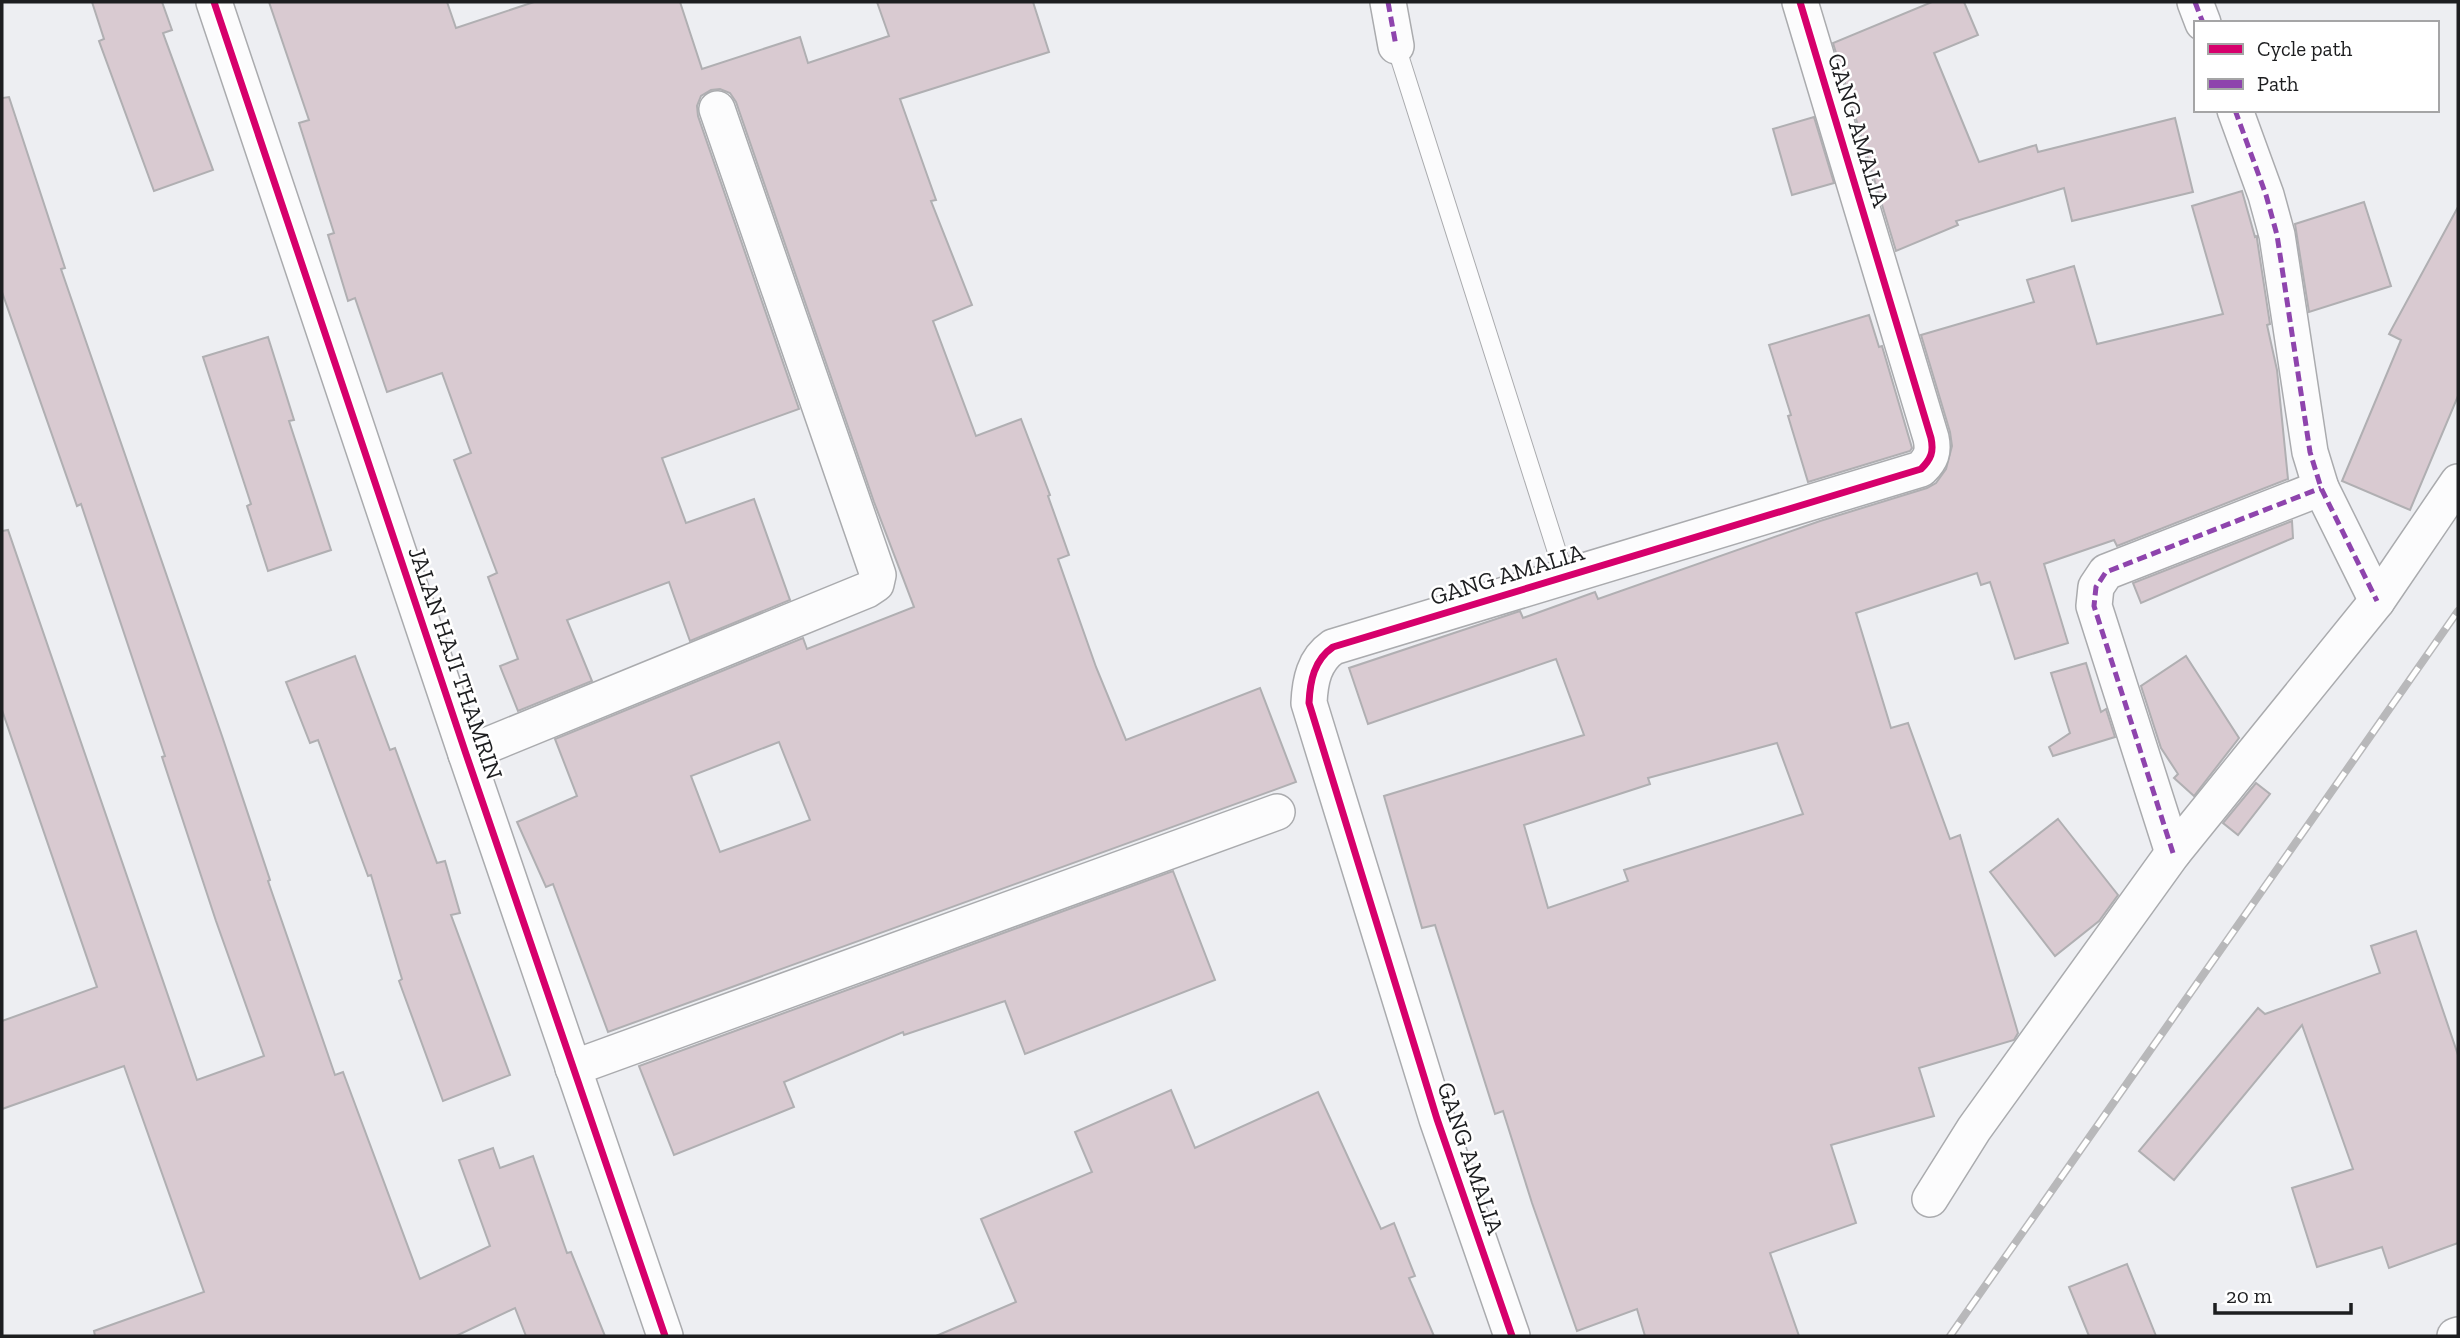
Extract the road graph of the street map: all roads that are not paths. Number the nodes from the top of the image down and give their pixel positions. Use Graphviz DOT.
graph roads {
  1 [pos="214,2"];
  2 [pos="1388,2"];
  3 [pos="1800,2"];
  4 [pos="2195,2"];
  5 [pos="2202,21"];
  6 [pos="1396,46"];
  7 [pos="717,109"];
  8 [pos="2236,112"];
  9 [pos="2458,482"];
  10 [pos="2321,488"];
  11 [pos="1565,576"];
  12 [pos="2376,601"];
  13 [pos="466,754"];
  14 [pos="1277,812"];
  15 [pos="2173,853"];
  16 [pos="573,1068"];
  17 [pos="1930,1199"];
  18 [pos="665,1336"];
  19 [pos="1512,1336"];
  1 -- 13 [label="street, JALAN HAJI THAMRIN"];
  2 -- 6 [label="street"];
  3 -- 11 [label="street, GANG AMALIA"];
  4 -- 5 [label="street"];
  6 -- 11 [label="lane"];
  7 -- 13 [label="street"];
  8 -- 10 [label="street"];
  9 -- 12 [label="street"];
  10 -- 12 [label="street"];
  10 -- 15 [label="street"];
  11 -- 19 [label="street, GANG AMALIA"];
  12 -- 15 [label="street"];
  13 -- 16 [label="street, JALAN HAJI THAMRIN"];
  14 -- 16 [label="street"];
  15 -- 17 [label="street"];
  16 -- 18 [label="street, JALAN HAJI THAMRIN"];
}
